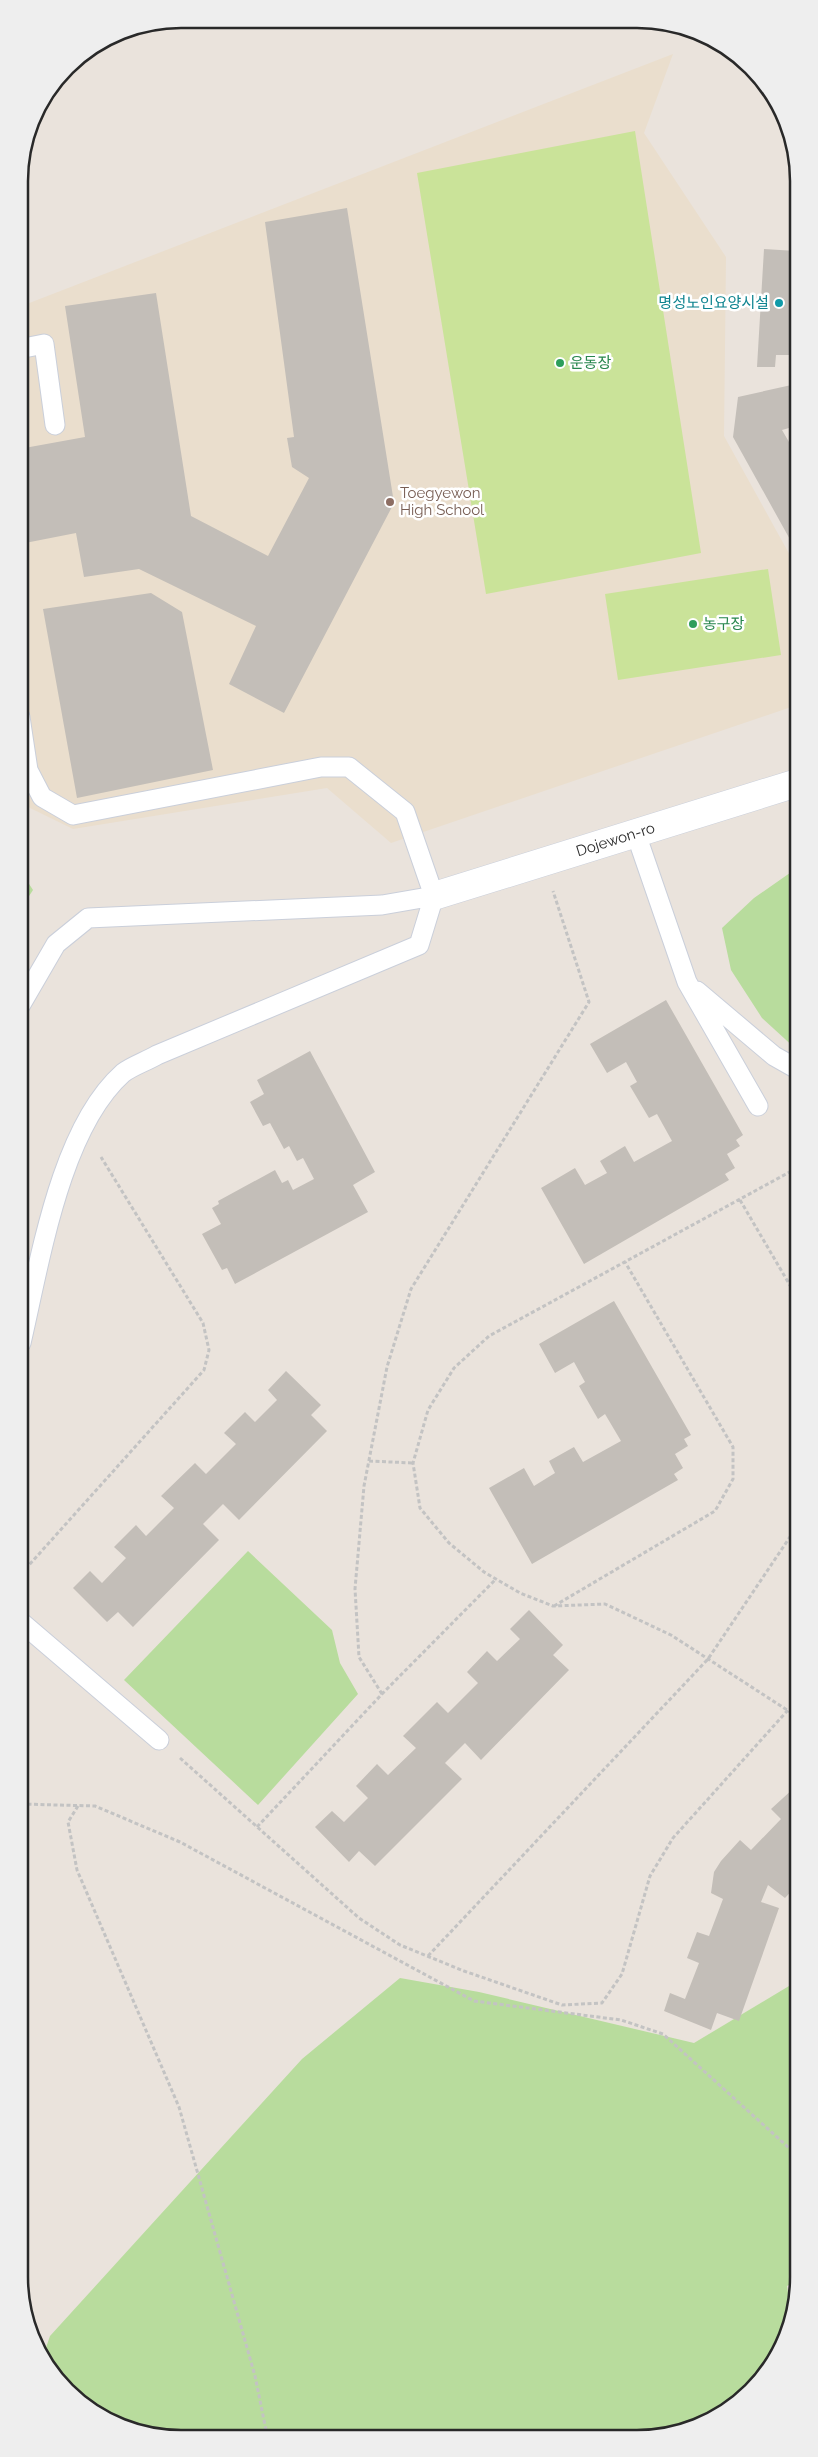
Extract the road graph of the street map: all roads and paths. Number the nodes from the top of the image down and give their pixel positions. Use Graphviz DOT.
graph roads {
  1 [pos="28,347"];
  2 [pos="55,425"];
  3 [pos="28,768"];
  4 [pos="790,785"];
  5 [pos="636,834"];
  6 [pos="544,862"];
  7 [pos="434,896"];
  8 [pos="687,982"];
  9 [pos="28,993"];
  10 [pos="790,1065"];
  11 [pos="758,1106"];
  12 [pos="83,1129"];
  13 [pos="790,1172"];
  14 [pos="740,1200"];
  15 [pos="625,1262"];
  16 [pos="790,1285"];
  17 [pos="27,1316"];
  18 [pos="369,1461"];
  19 [pos="413,1463"];
  20 [pos="790,1537"];
  21 [pos="27,1567"];
  22 [pos="496,1579"];
  23 [pos="553,1606"];
  24 [pos="27,1627"];
  25 [pos="708,1659"];
  26 [pos="382,1694"];
  27 [pos="788,1710"];
  28 [pos="159,1740"];
  29 [pos="27,1804"];
  30 [pos="78,1806"];
  31 [pos="257,1827"];
  32 [pos="428,1956"];
  33 [pos="790,2149"];
  34 [pos="266,2430"];
  1 -- 2 [label="lane"];
  3 -- 7 [label="lane"];
  4 -- 5 [label="street, Dojewon-ro"];
  5 -- 6 [label="street, Dojewon-ro"];
  5 -- 8 [label="lane"];
  6 -- 7 [label="street, Dojewon-ro"];
  6 -- 18 [label="path"];
  7 -- 9 [label="lane"];
  7 -- 12 [label="lane"];
  8 -- 10 [label="lane"];
  8 -- 11 [label="lane"];
  12 -- 17 [label="lane"];
  12 -- 21 [label="path"];
  13 -- 14 [label="path"];
  14 -- 15 [label="path"];
  14 -- 16 [label="path"];
  15 -- 19 [label="path"];
  15 -- 23 [label="path"];
  18 -- 19 [label="path"];
  18 -- 26 [label="path"];
  19 -- 22 [label="path"];
  20 -- 25 [label="path"];
  22 -- 23 [label="path"];
  22 -- 26 [label="path"];
  23 -- 25 [label="path"];
  24 -- 28 [label="lane"];
  25 -- 27 [label="path"];
  25 -- 32 [label="path"];
  26 -- 31 [label="path"];
  27 -- 32 [label="path"];
  28 -- 31 [label="path"];
  29 -- 30 [label="path"];
  30 -- 33 [label="path"];
  30 -- 34 [label="path"];
  31 -- 32 [label="path"];
}
